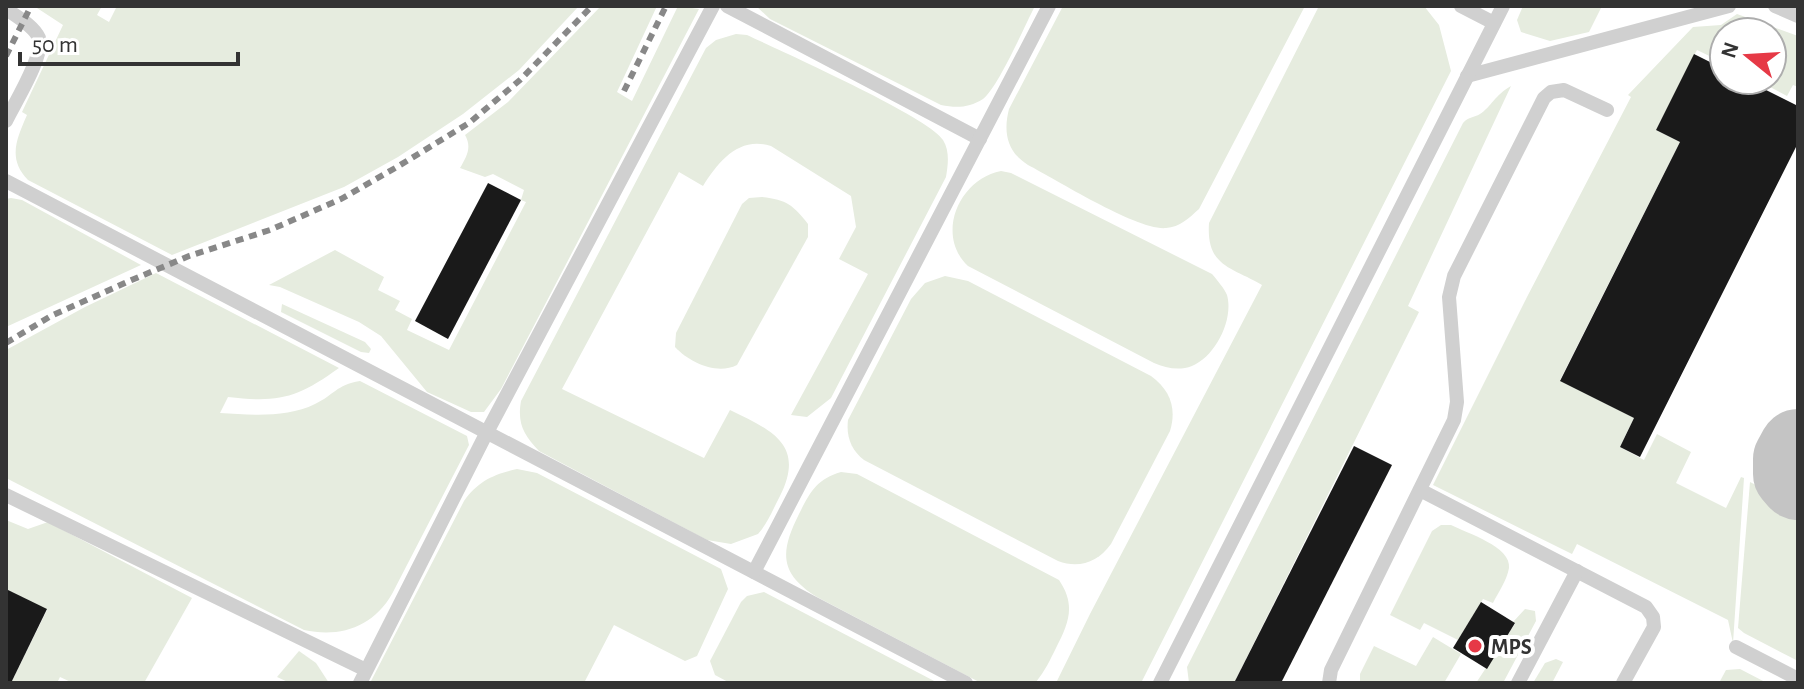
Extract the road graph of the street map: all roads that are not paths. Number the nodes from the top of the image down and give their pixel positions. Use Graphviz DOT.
graph roads {
  1 [pos="713,6"];
  2 [pos="727,6"];
  3 [pos="1049,6"];
  4 [pos="1461,6"];
  5 [pos="1503,6"];
  6 [pos="1729,6"];
  7 [pos="1775,6"];
  8 [pos="6,9"];
  9 [pos="1798,16"];
  10 [pos="1494,23"];
  11 [pos="1467,76"];
  12 [pos="1607,110"];
  13 [pos="6,121"];
  14 [pos="980,139"];
  15 [pos="6,181"];
  16 [pos="486,434"];
  17 [pos="1420,490"];
  18 [pos="6,495"];
  19 [pos="1577,571"];
  20 [pos="754,572"];
  21 [pos="1736,647"];
  22 [pos="363,676"];
  23 [pos="1798,679"];
  24 [pos="966,683"];
  25 [pos="1160,683"];
  26 [pos="1329,683"];
  27 [pos="1518,683"];
  28 [pos="1623,683"];
  1 -- 16 [label="lane"];
  2 -- 14 [label="lane"];
  3 -- 14 [label="lane"];
  4 -- 10 [label="lane"];
  5 -- 10 [label="lane"];
  6 -- 11 [label="lane"];
  7 -- 9 [label="lane"];
  8 -- 13 [label="lane"];
  10 -- 11 [label="lane"];
  11 -- 25 [label="lane"];
  12 -- 17 [label="lane"];
  14 -- 20 [label="lane"];
  15 -- 16 [label="lane"];
  16 -- 20 [label="lane"];
  16 -- 22 [label="lane"];
  17 -- 19 [label="lane"];
  17 -- 26 [label="lane"];
  18 -- 22 [label="lane"];
  19 -- 27 [label="lane"];
  19 -- 28 [label="lane"];
  20 -- 24 [label="lane"];
  21 -- 23 [label="lane"];
}
